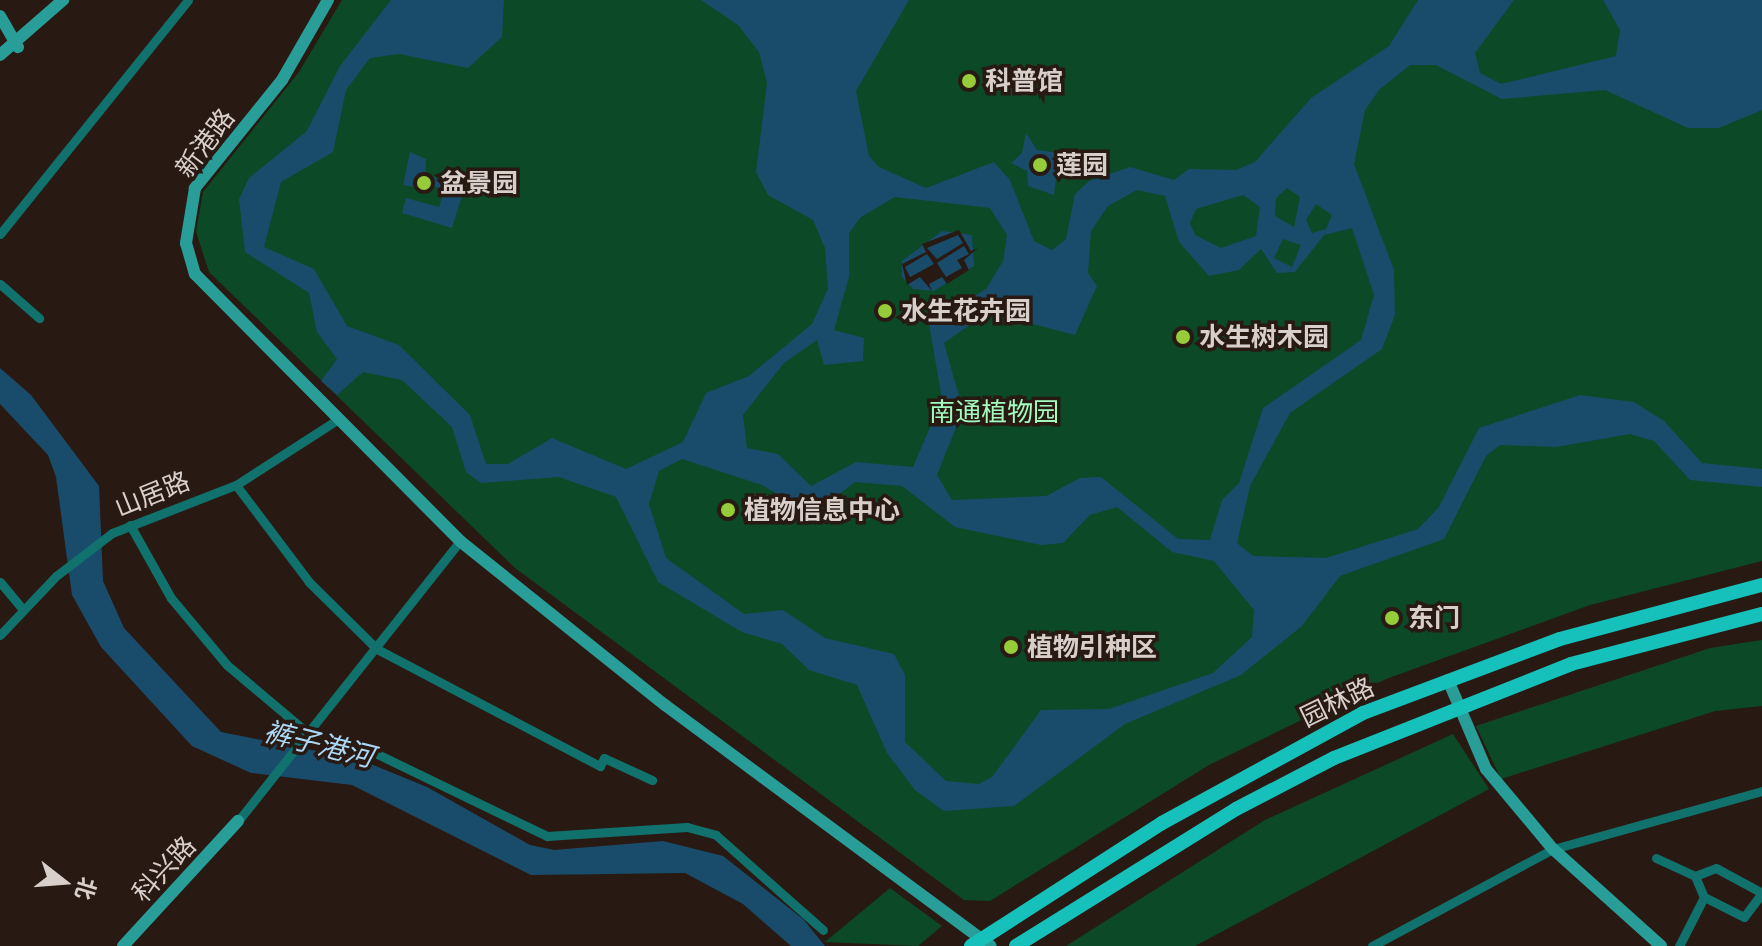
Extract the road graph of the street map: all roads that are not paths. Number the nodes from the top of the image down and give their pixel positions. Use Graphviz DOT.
graph roads {
  1 [pos="63,0"];
  2 [pos="188,0"];
  3 [pos="328,0"];
  4 [pos="0,16"];
  5 [pos="18,47"];
  6 [pos="0,55"];
  7 [pos="0,234"];
  8 [pos="0,284"];
  9 [pos="39,318"];
  10 [pos="337,420"];
  11 [pos="236,485"];
  12 [pos="130,525"];
  13 [pos="460,541"];
  14 [pos="0,582"];
  15 [pos="1762,585"];
  16 [pos="23,609"];
  17 [pos="1762,614"];
  18 [pos="0,635"];
  19 [pos="377,649"];
  20 [pos="1448,680"];
  21 [pos="1459,705"];
  22 [pos="307,738"];
  23 [pos="652,780"];
  24 [pos="1762,791"];
  25 [pos="238,821"];
  26 [pos="1553,849"];
  27 [pos="1656,858"];
  28 [pos="1695,876"];
  29 [pos="1704,897"];
  30 [pos="823,930"];
  31 [pos="982,943"];
  32 [pos="1656,945"];
  33 [pos="123,946"];
  34 [pos="1016,946"];
  35 [pos="1372,946"];
  36 [pos="1679,946"];
  1 -- 5 [label="street"];
  2 -- 7 [label="street"];
  3 -- 10 [label="street, 新港路"];
  4 -- 5 [label="street"];
  5 -- 6 [label="street"];
  8 -- 9 [label="street"];
  10 -- 11 [label="street, 山居路"];
  10 -- 13 [label="street, 新港路"];
  11 -- 12 [label="street, 山居路"];
  11 -- 19 [label="street"];
  12 -- 16 [label="street, 山居路"];
  12 -- 22 [label="street"];
  13 -- 19 [label="street"];
  13 -- 31 [label="street, 新港路"];
  14 -- 16 [label="street"];
  15 -- 20 [label="main road, 园林路"];
  16 -- 18 [label="street, 山居路"];
  17 -- 21 [label="main road, 园林路"];
  19 -- 22 [label="street"];
  19 -- 23 [label="street"];
  20 -- 21 [label="street"];
  20 -- 31 [label="main road, 园林路"];
  21 -- 26 [label="street"];
  21 -- 34 [label="main road, 园林路"];
  22 -- 25 [label="street"];
  22 -- 30 [label="street"];
  24 -- 26 [label="street"];
  25 -- 33 [label="street, 科兴路"];
  26 -- 32 [label="street"];
  26 -- 35 [label="street"];
  27 -- 28 [label="street"];
  28 -- 29 [label="street"];
  28 -- 29 [label="street"];
  29 -- 36 [label="street"];
}
